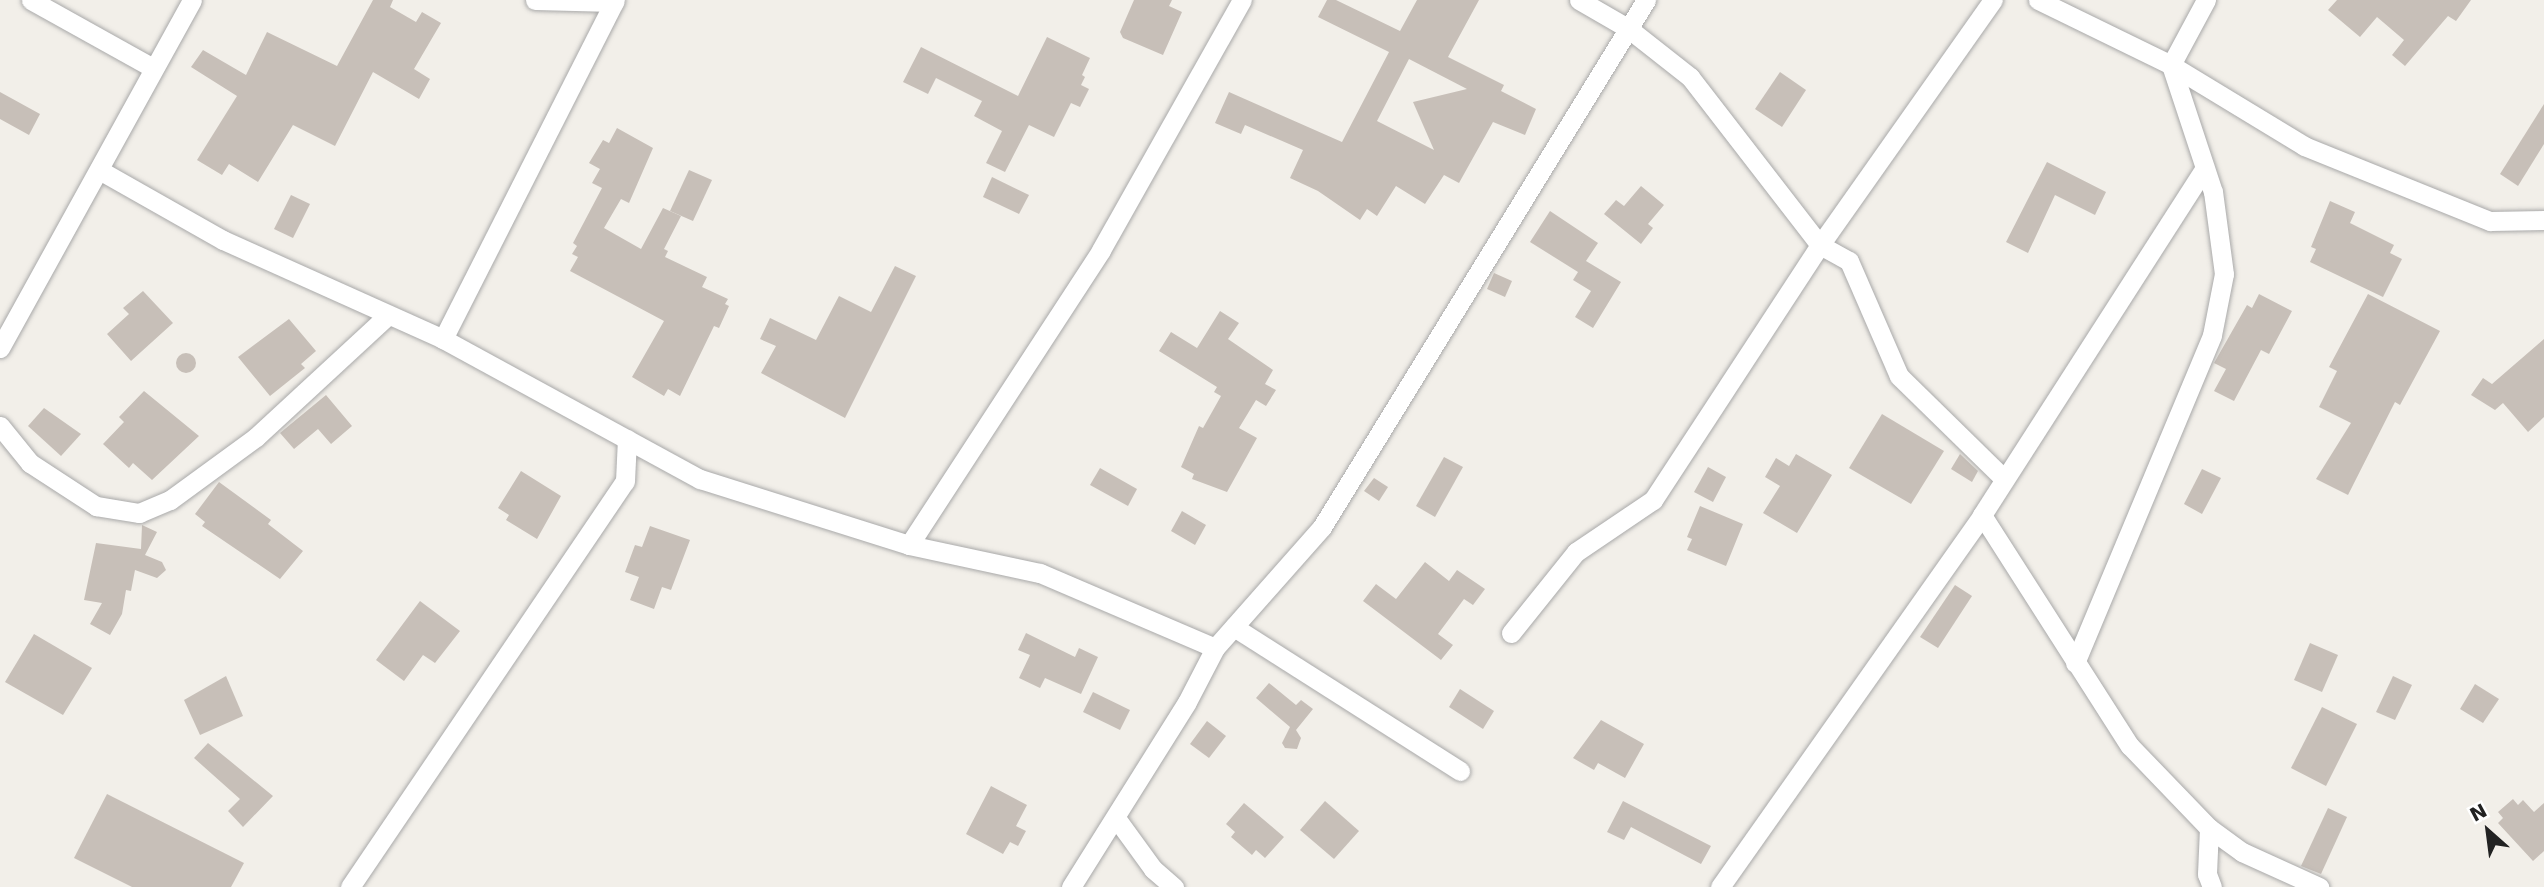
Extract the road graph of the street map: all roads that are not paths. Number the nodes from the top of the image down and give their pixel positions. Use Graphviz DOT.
graph roads {
  1 [pos="31,0"];
  2 [pos="192,0"];
  3 [pos="535,0"];
  4 [pos="1242,0"];
  5 [pos="1579,0"];
  6 [pos="1646,0"];
  7 [pos="1993,0"];
  8 [pos="2038,0"];
  9 [pos="2206,0"];
  10 [pos="615,1"];
  11 [pos="1629,29"];
  12 [pos="2171,65"];
  13 [pos="153,68"];
  14 [pos="2205,168"];
  15 [pos="100,171"];
  16 [pos="2544,220"];
  17 [pos="1820,245"];
  18 [pos="387,316"];
  19 [pos="443,339"];
  20 [pos="0,348"];
  21 [pos="0,426"];
  22 [pos="627,439"];
  23 [pos="2003,478"];
  24 [pos="1982,515"];
  25 [pos="909,545"];
  26 [pos="1234,627"];
  27 [pos="1511,633"];
  28 [pos="1215,648"];
  29 [pos="2075,663"];
  30 [pos="1460,771"];
  31 [pos="1116,818"];
  32 [pos="2208,828"];
  33 [pos="350,887"];
  34 [pos="1071,887"];
  35 [pos="1174,887"];
  36 [pos="1720,887"];
  37 [pos="2212,887"];
  38 [pos="2319,887"];
  1 -- 13 [label="street"];
  2 -- 13 [label="street"];
  3 -- 10 [label="street"];
  4 -- 25 [label="street"];
  5 -- 11 [label="street"];
  6 -- 11 [label="street"];
  7 -- 17 [label="street"];
  8 -- 12 [label="street"];
  9 -- 12 [label="street"];
  10 -- 19 [label="street"];
  11 -- 17 [label="street"];
  11 -- 26 [label="street"];
  12 -- 14 [label="street"];
  12 -- 16 [label="street"];
  13 -- 15 [label="street"];
  14 -- 23 [label="street"];
  14 -- 29 [label="street"];
  15 -- 18 [label="street"];
  15 -- 20 [label="street"];
  17 -- 23 [label="street"];
  17 -- 27 [label="street"];
  18 -- 19 [label="street"];
  18 -- 21 [label="street"];
  19 -- 22 [label="street"];
  22 -- 25 [label="street"];
  22 -- 33 [label="street"];
  23 -- 24 [label="street"];
  24 -- 29 [label="street"];
  24 -- 36 [label="street"];
  25 -- 28 [label="street"];
  26 -- 28 [label="street"];
  26 -- 30 [label="street"];
  28 -- 31 [label="street"];
  29 -- 32 [label="street"];
  31 -- 34 [label="street"];
  31 -- 35 [label="street"];
  32 -- 37 [label="street"];
  32 -- 38 [label="street"];
}
